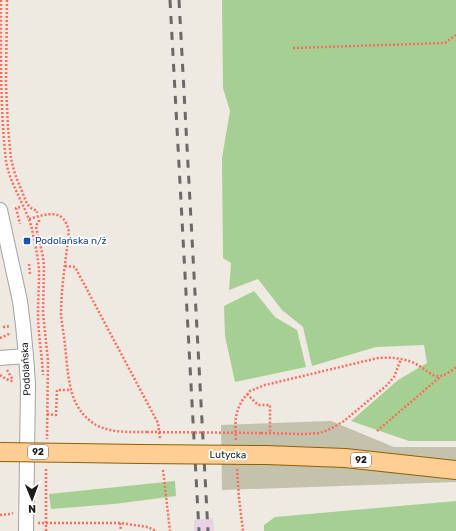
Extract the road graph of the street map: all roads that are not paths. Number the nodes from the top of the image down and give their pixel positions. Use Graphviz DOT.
graph roads {
  1 [pos="0,210"];
  2 [pos="26,356"];
  3 [pos="2,362"];
  4 [pos="0,452"];
  5 [pos="456,470"];
  6 [pos="26,531"];
  1 -- 2 [label="street, Podolańska"];
  2 -- 3 [label="street"];
  2 -- 6 [label="street, Podolańska"];
  4 -- 5 [label="main road, Lutycka / 92, bridge"];
}
